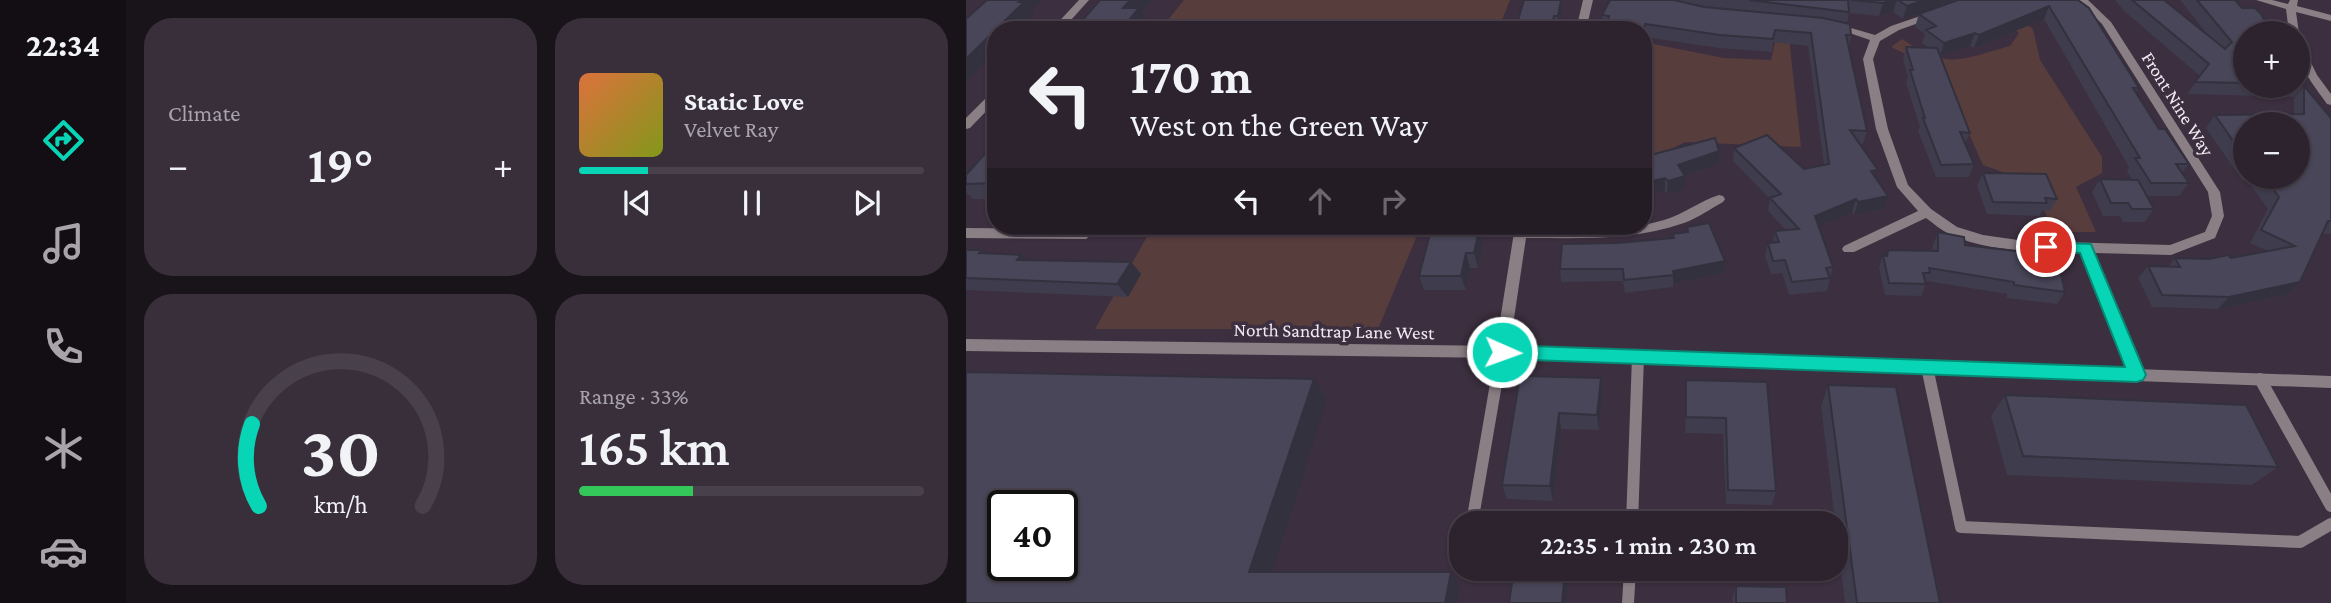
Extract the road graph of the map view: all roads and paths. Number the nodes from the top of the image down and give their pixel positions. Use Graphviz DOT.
graph roads {
  1 [pos="1084,0"];
  2 [pos="1588,0"];
  3 [pos="2083,0"];
  4 [pos="2262,0"];
  5 [pos="2293,4"];
  6 [pos="1941,12"];
  7 [pos="2331,18"];
  8 [pos="1064,21"];
  9 [pos="1583,21"];
  10 [pos="1827,24"];
  11 [pos="1875,39"];
  12 [pos="2310,71"];
  13 [pos="2331,102"];
  14 [pos="987,103"];
  15 [pos="966,125"];
  16 [pos="1719,199"];
  17 [pos="1927,212"];
  18 [pos="1652,228"];
  19 [pos="966,233"];
  20 [pos="987,233"];
  21 [pos="1520,235"];
  22 [pos="2086,248"];
  23 [pos="1849,249"];
  24 [pos="966,345"];
  25 [pos="1502,352"];
  26 [pos="1638,357"];
  27 [pos="1927,367"];
  28 [pos="2137,375"];
  29 [pos="2260,379"];
  30 [pos="2331,382"];
  31 [pos="2331,506"];
  32 [pos="1474,511"];
  33 [pos="1632,511"];
  34 [pos="2331,524"];
  35 [pos="1629,581"];
  36 [pos="1628,603"];
  1 -- 8 [label="street"];
  2 -- 9 [label="street"];
  3 -- 22 [label="street, Front Nine Way"];
  4 -- 5 [label="street"];
  5 -- 7 [label="street"];
  6 -- 11 [label="street"];
  10 -- 11 [label="street"];
  11 -- 17 [label="street, Front Nine Way"];
  12 -- 13 [label="street"];
  14 -- 15 [label="street"];
  16 -- 18 [label="street"];
  17 -- 22 [label="street, Front Nine Way"];
  17 -- 23 [label="street"];
  19 -- 20 [label="street"];
  21 -- 25 [label="street"];
  22 -- 28 [label="street"];
  24 -- 25 [label="street, North Sandtrap Lane West"];
  25 -- 26 [label="street, North Sandtrap Lane West"];
  25 -- 32 [label="lane"];
  26 -- 27 [label="street, North Sandtrap Lane West"];
  26 -- 33 [label="lane"];
  27 -- 28 [label="street, North Sandtrap Lane West"];
  27 -- 34 [label="lane"];
  28 -- 29 [label="street, North Sandtrap Lane West"];
  29 -- 30 [label="street, North Sandtrap Lane West"];
  29 -- 31 [label="lane"];
  35 -- 36 [label="lane"];
}
